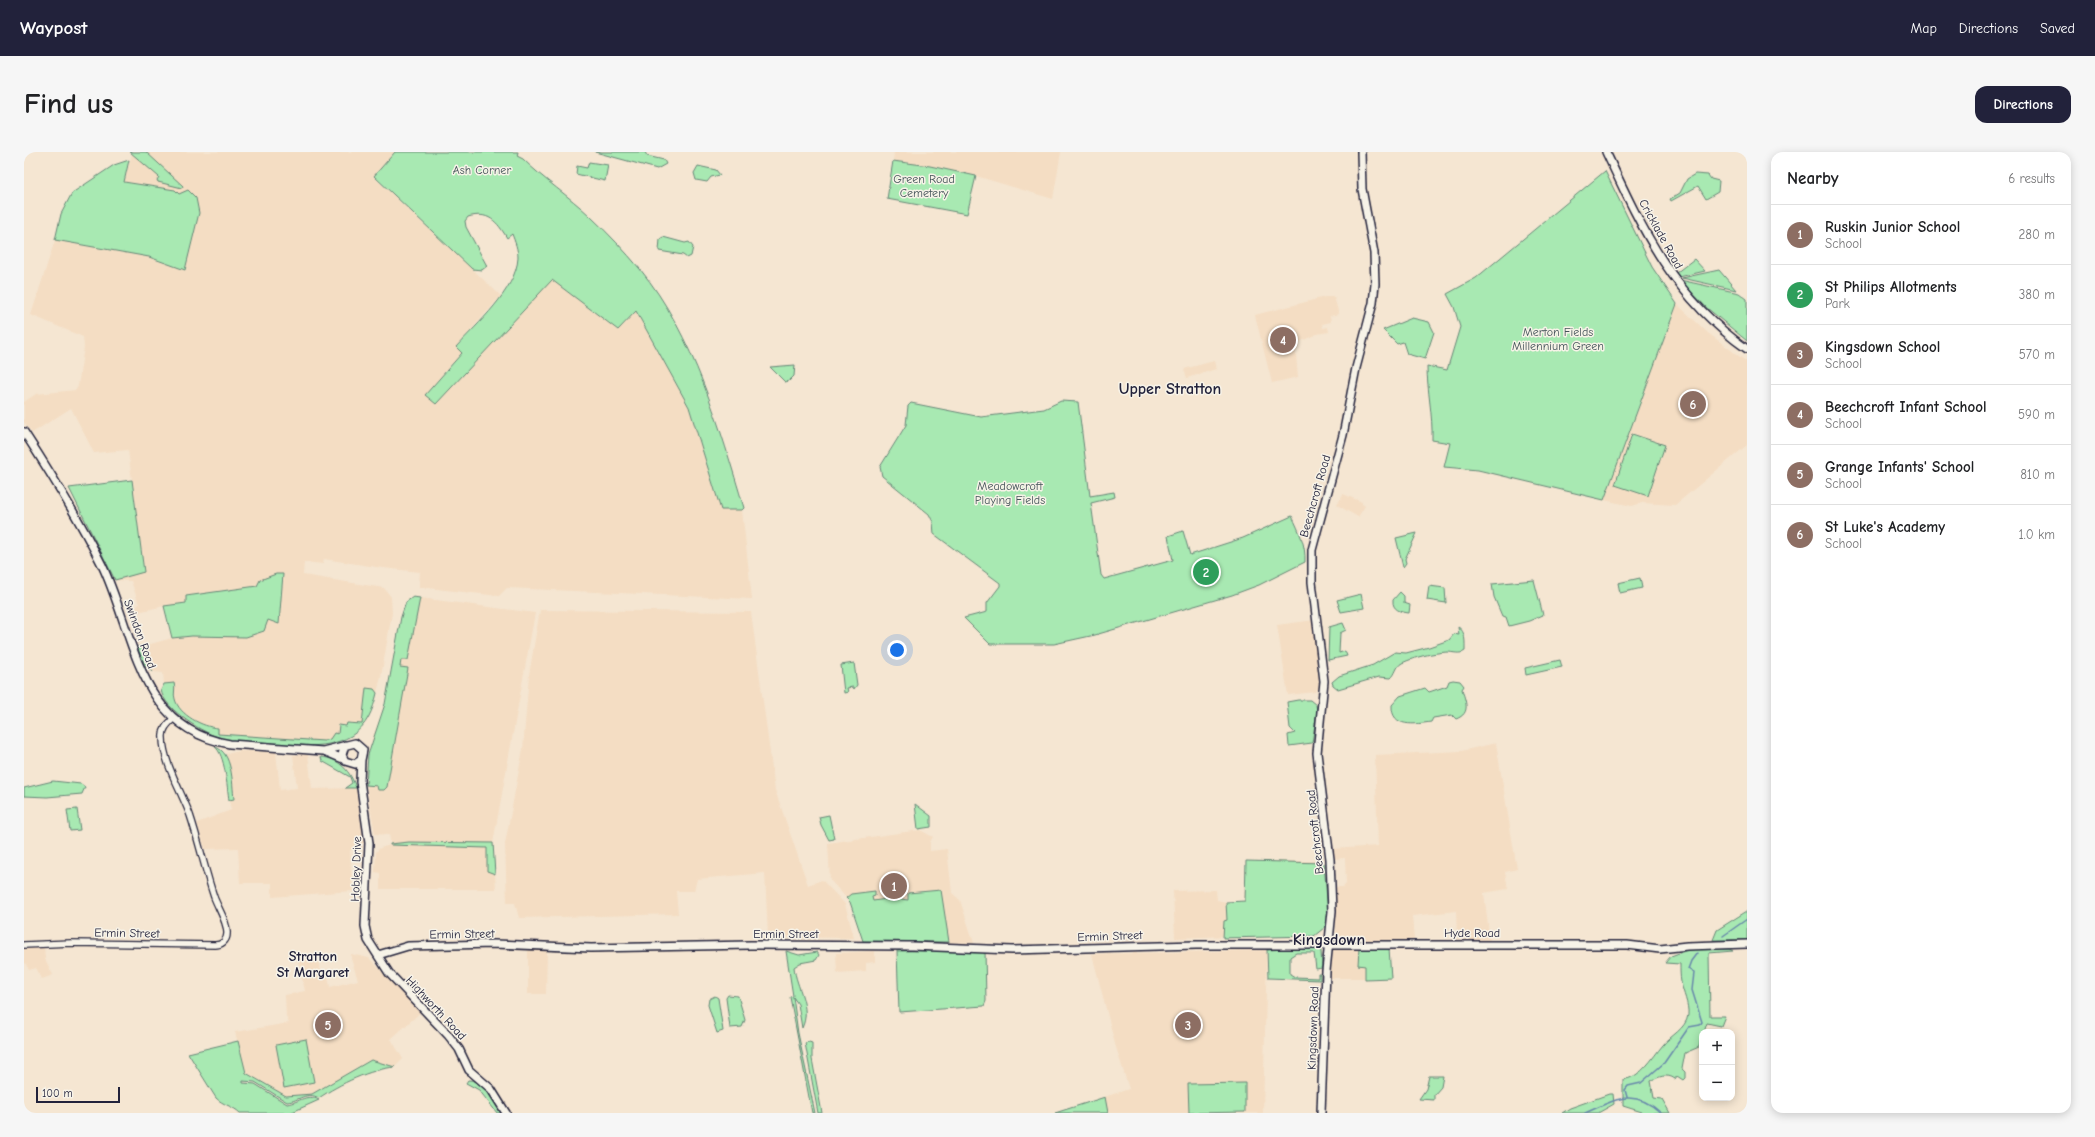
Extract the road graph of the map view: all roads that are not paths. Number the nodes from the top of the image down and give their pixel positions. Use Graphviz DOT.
graph roads {
  1 [pos="1361,152"];
  2 [pos="1606,152"];
  3 [pos="1747,349"];
  4 [pos="24,432"];
  5 [pos="174,718"];
  6 [pos="345,745"];
  7 [pos="324,751"];
  8 [pos="343,758"];
  9 [pos="361,760"];
  10 [pos="350,764"];
  11 [pos="360,781"];
  12 [pos="1329,944"];
  13 [pos="1747,944"];
  14 [pos="24,945"];
  15 [pos="1196,945"];
  16 [pos="378,955"];
  17 [pos="506,1113"];
  18 [pos="1321,1113"];
  1 -- 12 [label="main road, Beechcroft Road"];
  2 -- 3 [label="main road, Cricklade Road"];
  4 -- 5 [label="main road, Swindon Road"];
  5 -- 7 [label="main road"];
  5 -- 14 [label="street, Ermin Street"];
  6 -- 7 [label="main road"];
  6 -- 8 [label="main road"];
  6 -- 9 [label="main road"];
  7 -- 8 [label="main road"];
  8 -- 10 [label="main road"];
  9 -- 10 [label="main road"];
  9 -- 11 [label="main road, Hobley Drive"];
  10 -- 11 [label="main road, Hobley Drive"];
  11 -- 16 [label="main road, Hobley Drive"];
  12 -- 13 [label="main road, Hyde Road"];
  12 -- 15 [label="main road, Hyde Road"];
  12 -- 18 [label="main road, Kingsdown Road"];
  15 -- 16 [label="main road, Ermin Street"];
  16 -- 17 [label="main road, Highworth Road"];
}
